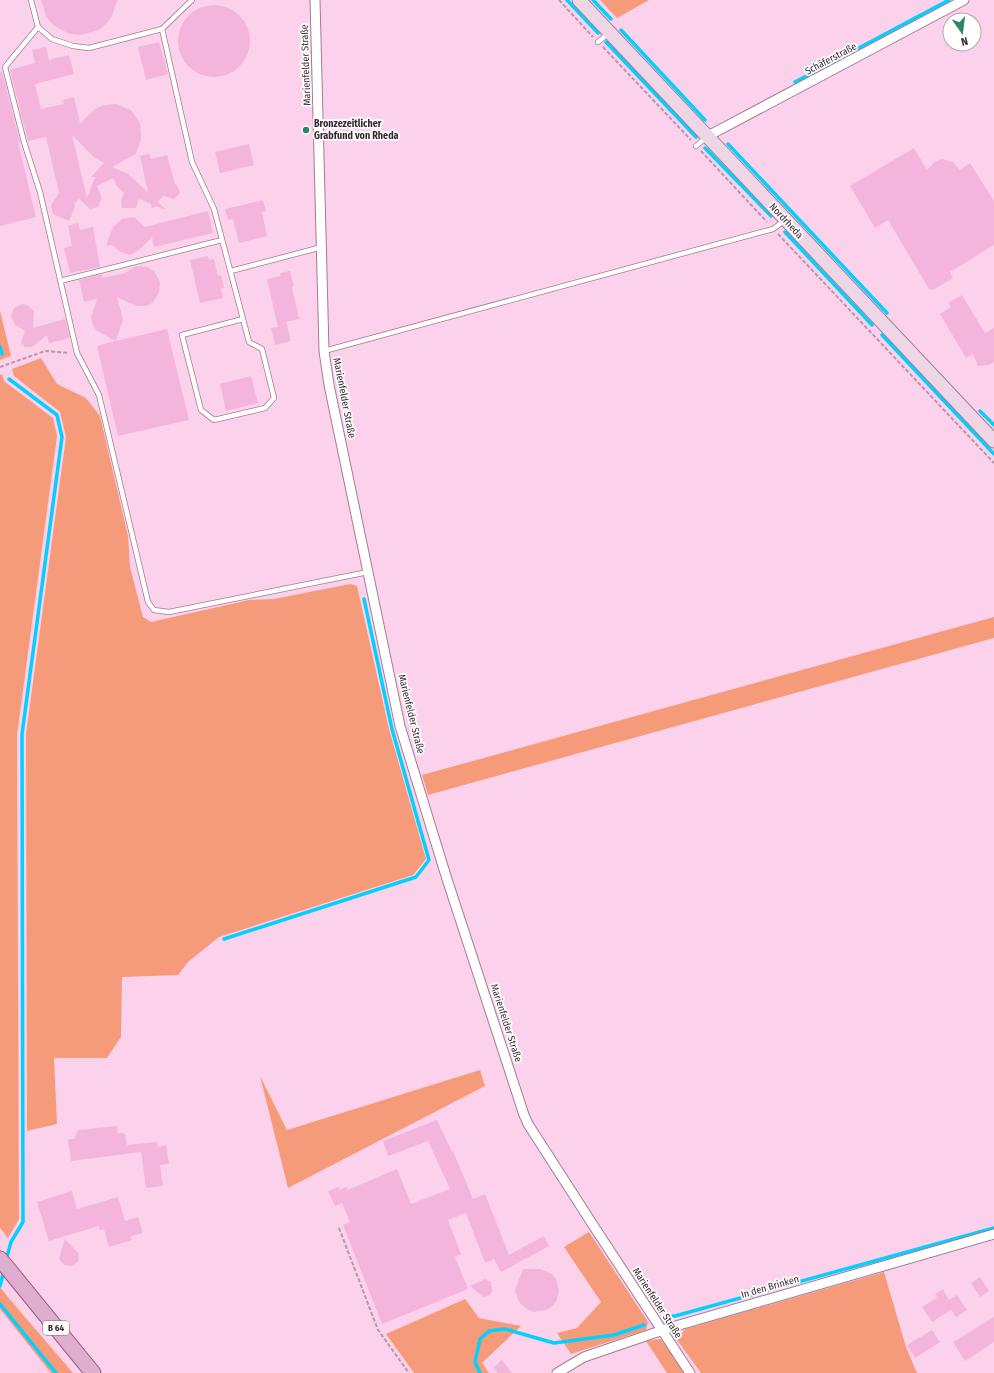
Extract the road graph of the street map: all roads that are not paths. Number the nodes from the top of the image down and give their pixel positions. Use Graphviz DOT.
graph roads {
  1 [pos="31,0"];
  2 [pos="192,0"];
  3 [pos="315,0"];
  4 [pos="579,0"];
  5 [pos="964,0"];
  6 [pos="38,28"];
  7 [pos="162,28"];
  8 [pos="609,32"];
  9 [pos="598,42"];
  10 [pos="708,136"];
  11 [pos="696,146"];
  12 [pos="785,220"];
  13 [pos="222,240"];
  14 [pos="322,247"];
  15 [pos="232,272"];
  16 [pos="60,280"];
  17 [pos="243,319"];
  18 [pos="324,351"];
  19 [pos="994,442"];
  20 [pos="368,572"];
  21 [pos="994,1234"];
  22 [pos="0,1259"];
  23 [pos="662,1331"];
  24 [pos="93,1373"];
  25 [pos="557,1373"];
  26 [pos="690,1373"];
  1 -- 6 [label="lane"];
  2 -- 7 [label="lane"];
  3 -- 14 [label="street, Marienfelder Straße"];
  4 -- 8 [label="main road, Nordrheda"];
  5 -- 10 [label="street, Schäferstraße"];
  6 -- 7 [label="lane"];
  6 -- 16 [label="lane"];
  7 -- 13 [label="lane"];
  8 -- 9 [label="lane"];
  8 -- 10 [label="main road, Nordrheda"];
  10 -- 11 [label="lane"];
  10 -- 12 [label="main road, Nordrheda"];
  12 -- 18 [label="lane"];
  12 -- 19 [label="main road, Nordrheda"];
  13 -- 15 [label="lane"];
  13 -- 16 [label="lane"];
  14 -- 15 [label="lane"];
  14 -- 18 [label="street, Marienfelder Straße"];
  15 -- 17 [label="lane"];
  16 -- 20 [label="lane"];
  17 -- 17 [label="lane"];
  18 -- 20 [label="street, Marienfelder Straße"];
  20 -- 23 [label="street, Marienfelder Straße"];
  21 -- 23 [label="street, In den Brinken"];
  22 -- 24 [label="main road, B 64"];
  23 -- 25 [label="street, In den Brinken"];
  23 -- 26 [label="street, Marienfelder Straße"];
}
